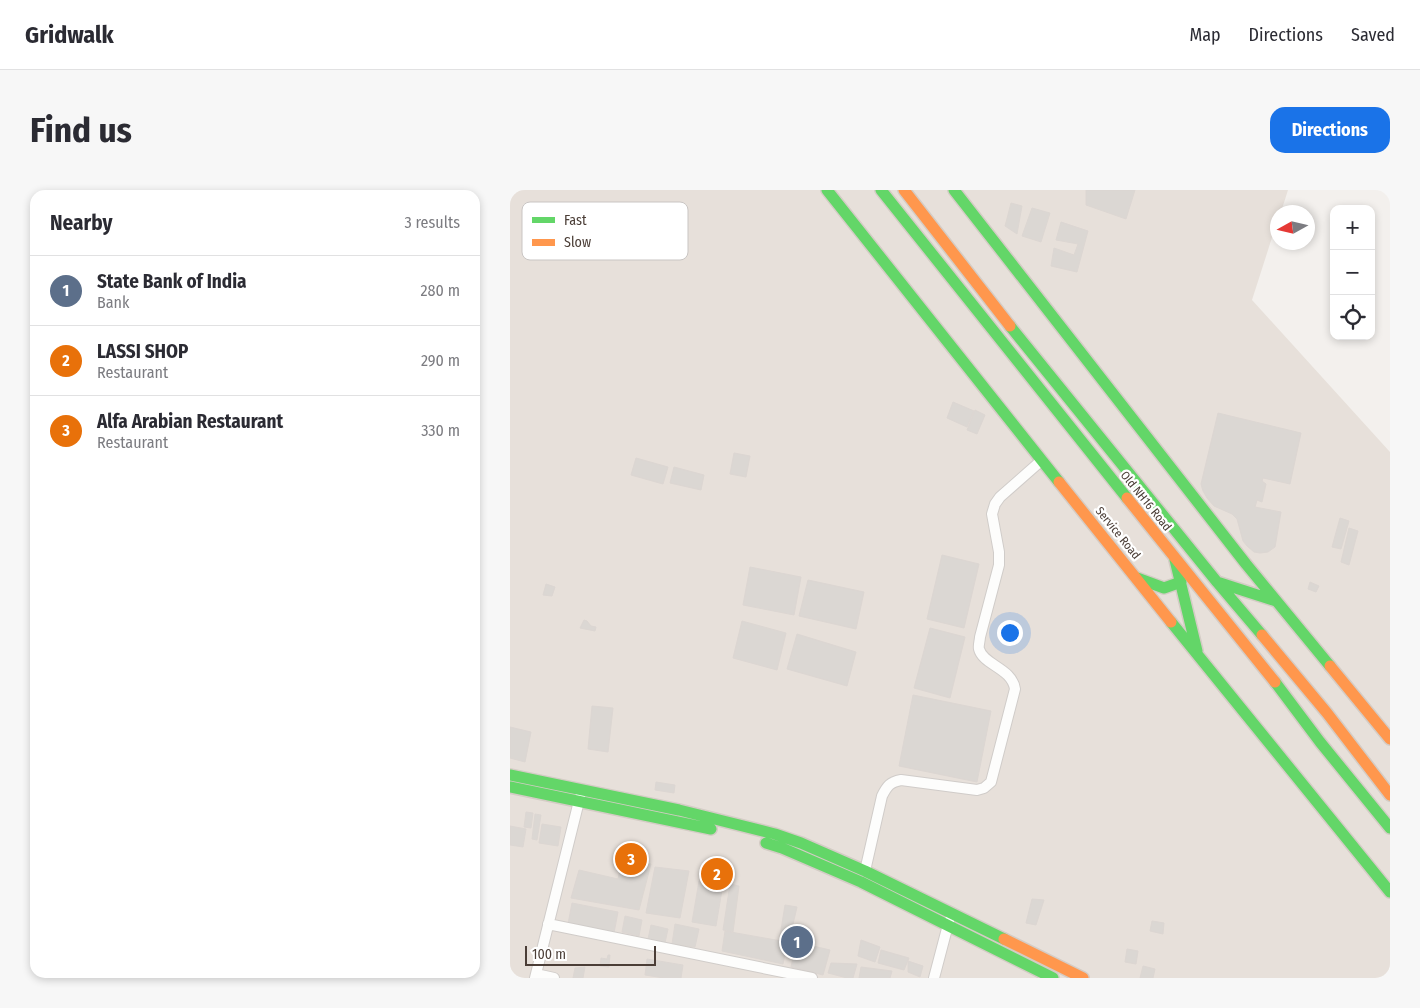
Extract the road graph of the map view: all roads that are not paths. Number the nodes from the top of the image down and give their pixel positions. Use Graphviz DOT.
graph roads {
  1 [pos="827,190"];
  2 [pos="881,190"];
  3 [pos="904,190"];
  4 [pos="954,190"];
  5 [pos="1042,460"];
  6 [pos="1175,558"];
  7 [pos="1135,577"];
  8 [pos="1180,582"];
  9 [pos="1218,582"];
  10 [pos="1276,601"];
  11 [pos="1197,654"];
  12 [pos="1390,739"];
  13 [pos="510,775"];
  14 [pos="510,787"];
  15 [pos="581,790"];
  16 [pos="1390,795"];
  17 [pos="578,802"];
  18 [pos="1390,828"];
  19 [pos="865,870"];
  20 [pos="1390,892"];
  21 [pos="951,913"];
  22 [pos="548,924"];
  23 [pos="948,925"];
  24 [pos="535,976"];
  25 [pos="554,978"];
  26 [pos="812,978"];
  27 [pos="934,978"];
  28 [pos="1053,978"];
  29 [pos="1083,978"];
  1 -- 5 [label="main road, Service Road"];
  2 -- 6 [label="main road, Old NH16 Road"];
  3 -- 9 [label="main road, Old NH16 Road"];
  4 -- 10 [label="main road"];
  5 -- 7 [label="main road, Service Road"];
  5 -- 19 [label="street"];
  6 -- 8 [label="main road"];
  6 -- 18 [label="main road, Old NH16 Road"];
  7 -- 8 [label="main road"];
  7 -- 11 [label="main road, Service Road"];
  8 -- 11 [label="main road"];
  9 -- 10 [label="main road"];
  9 -- 16 [label="main road, Old NH16 Road"];
  10 -- 12 [label="main road"];
  11 -- 20 [label="main road, Service Road"];
  13 -- 15 [label="main road"];
  14 -- 17 [label="main road"];
  15 -- 17 [label="street"];
  15 -- 19 [label="main road"];
  17 -- 22 [label="street"];
  17 -- 23 [label="main road"];
  19 -- 21 [label="main road"];
  21 -- 23 [label="street"];
  21 -- 29 [label="main road"];
  22 -- 24 [label="street"];
  22 -- 26 [label="street"];
  23 -- 27 [label="street"];
  23 -- 28 [label="main road"];
  24 -- 25 [label="street"];
}
